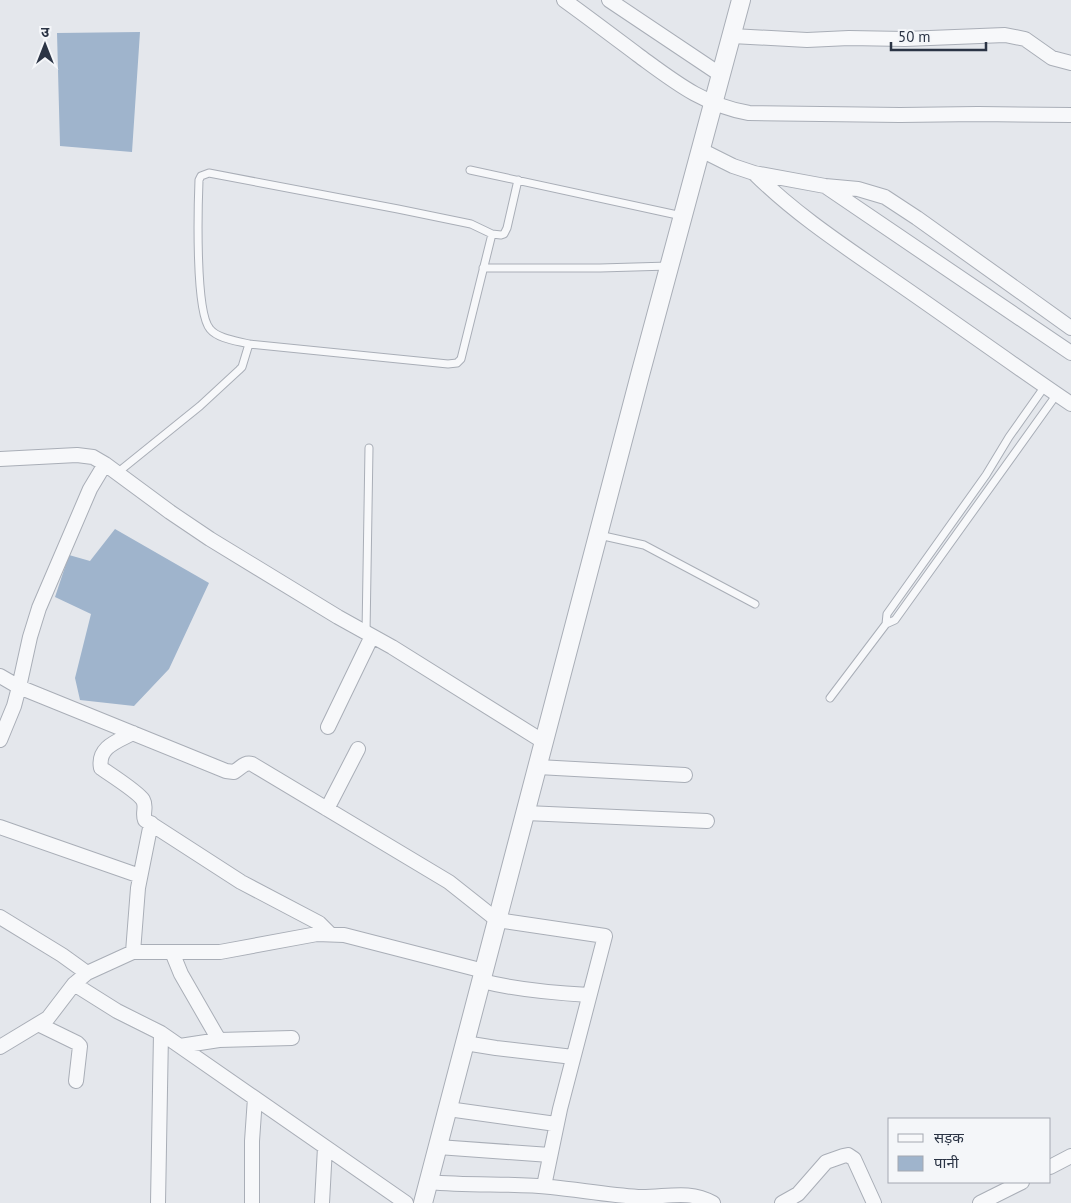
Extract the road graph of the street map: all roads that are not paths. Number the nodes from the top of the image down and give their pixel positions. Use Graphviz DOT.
graph roads {
  1 [pos="564,0"];
  2 [pos="608,0"];
  3 [pos="742,0"];
  4 [pos="732,36"];
  5 [pos="1071,63"];
  6 [pos="721,75"];
  7 [pos="714,104"];
  8 [pos="1071,116"];
  9 [pos="701,150"];
  10 [pos="470,170"];
  11 [pos="754,173"];
  12 [pos="518,180"];
  13 [pos="825,186"];
  14 [pos="683,216"];
  15 [pos="492,234"];
  16 [pos="670,266"];
  17 [pos="483,268"];
  18 [pos="1071,328"];
  19 [pos="250,344"];
  20 [pos="1071,353"];
  21 [pos="1045,386"];
  22 [pos="1057,394"];
  23 [pos="1071,404"];
  24 [pos="1009,437"];
  25 [pos="1020,446"];
  26 [pos="369,448"];
  27 [pos="0,459"];
  28 [pos="105,464"];
  29 [pos="117,474"];
  30 [pos="598,535"];
  31 [pos="755,604"];
  32 [pos="886,624"];
  33 [pos="369,634"];
  34 [pos="0,676"];
  35 [pos="18,688"];
  36 [pos="830,698"];
  37 [pos="328,727"];
  38 [pos="134,733"];
  39 [pos="0,740"];
  40 [pos="544,742"];
  41 [pos="358,749"];
  42 [pos="538,767"];
  43 [pos="685,774"];
  44 [pos="327,809"];
  45 [pos="526,813"];
  46 [pos="706,821"];
  47 [pos="151,823"];
  48 [pos="0,827"];
  49 [pos="140,876"];
  50 [pos="0,917"];
  51 [pos="497,920"];
  52 [pos="329,933"];
  53 [pos="134,952"];
  54 [pos="172,952"];
  55 [pos="87,973"];
  56 [pos="483,976"];
  57 [pos="74,984"];
  58 [pos="589,995"];
  59 [pos="38,1024"];
  60 [pos="161,1033"];
  61 [pos="292,1038"];
  62 [pos="219,1040"];
  63 [pos="465,1043"];
  64 [pos="180,1046"];
  65 [pos="0,1047"];
  66 [pos="573,1057"];
  67 [pos="76,1081"];
  68 [pos="255,1098"];
  69 [pos="448,1109"];
  70 [pos="556,1124"];
  71 [pos="438,1147"];
  72 [pos="325,1148"];
  73 [pos="550,1155"];
  74 [pos="1071,1156"];
  75 [pos="1051,1166"];
  76 [pos="429,1182"];
  77 [pos="1020,1183"];
  78 [pos="544,1186"];
  79 [pos="158,1203"];
  80 [pos="252,1203"];
  81 [pos="322,1203"];
  82 [pos="406,1203"];
  83 [pos="423,1203"];
  84 [pos="713,1203"];
  85 [pos="782,1203"];
  86 [pos="874,1203"];
  87 [pos="980,1203"];
  1 -- 7 [label="street"];
  2 -- 6 [label="street"];
  3 -- 4 [label="street"];
  4 -- 5 [label="street"];
  4 -- 6 [label="street"];
  6 -- 7 [label="street"];
  7 -- 8 [label="street"];
  7 -- 9 [label="street"];
  9 -- 11 [label="street"];
  9 -- 14 [label="street"];
  10 -- 12 [label="lane"];
  11 -- 13 [label="street"];
  11 -- 21 [label="street"];
  12 -- 14 [label="lane"];
  12 -- 15 [label="lane"];
  13 -- 18 [label="street"];
  13 -- 20 [label="street"];
  14 -- 16 [label="street"];
  15 -- 17 [label="lane"];
  15 -- 19 [label="lane"];
  16 -- 17 [label="lane"];
  16 -- 30 [label="street"];
  17 -- 19 [label="lane"];
  19 -- 29 [label="lane"];
  21 -- 22 [label="street"];
  21 -- 24 [label="lane"];
  22 -- 23 [label="street"];
  22 -- 25 [label="lane"];
  24 -- 25 [label="lane"];
  24 -- 32 [label="lane"];
  25 -- 32 [label="lane"];
  26 -- 33 [label="lane"];
  27 -- 28 [label="street"];
  28 -- 29 [label="street"];
  28 -- 35 [label="street"];
  29 -- 33 [label="street"];
  30 -- 31 [label="lane"];
  30 -- 40 [label="street"];
  32 -- 36 [label="lane"];
  33 -- 37 [label="street"];
  33 -- 40 [label="street"];
  34 -- 35 [label="street"];
  35 -- 38 [label="street"];
  35 -- 39 [label="street"];
  38 -- 44 [label="street"];
  38 -- 47 [label="street"];
  40 -- 42 [label="street"];
  41 -- 44 [label="street"];
  42 -- 43 [label="street"];
  42 -- 45 [label="street"];
  44 -- 51 [label="street"];
  45 -- 46 [label="street"];
  45 -- 51 [label="street"];
  47 -- 49 [label="street"];
  47 -- 52 [label="street"];
  48 -- 49 [label="street"];
  49 -- 53 [label="street"];
  50 -- 55 [label="street"];
  51 -- 56 [label="street"];
  51 -- 58 [label="street"];
  52 -- 54 [label="street"];
  52 -- 56 [label="street"];
  53 -- 54 [label="street"];
  53 -- 55 [label="street"];
  54 -- 62 [label="street"];
  55 -- 57 [label="street"];
  56 -- 58 [label="street"];
  56 -- 63 [label="street"];
  57 -- 59 [label="street"];
  57 -- 60 [label="street"];
  58 -- 66 [label="street"];
  59 -- 65 [label="street"];
  59 -- 67 [label="street"];
  60 -- 64 [label="street"];
  60 -- 79 [label="street"];
  61 -- 62 [label="street"];
  62 -- 64 [label="street"];
  63 -- 66 [label="street"];
  63 -- 69 [label="street"];
  64 -- 68 [label="street"];
  66 -- 70 [label="street"];
  68 -- 72 [label="street"];
  68 -- 80 [label="street"];
  69 -- 70 [label="street"];
  69 -- 71 [label="street"];
  70 -- 73 [label="street"];
  71 -- 73 [label="street"];
  71 -- 76 [label="street"];
  72 -- 81 [label="street"];
  72 -- 82 [label="street"];
  73 -- 78 [label="street"];
  74 -- 75 [label="street"];
  76 -- 78 [label="street"];
  76 -- 83 [label="street"];
  77 -- 87 [label="street"];
  78 -- 84 [label="street"];
  85 -- 86 [label="street"];
}
